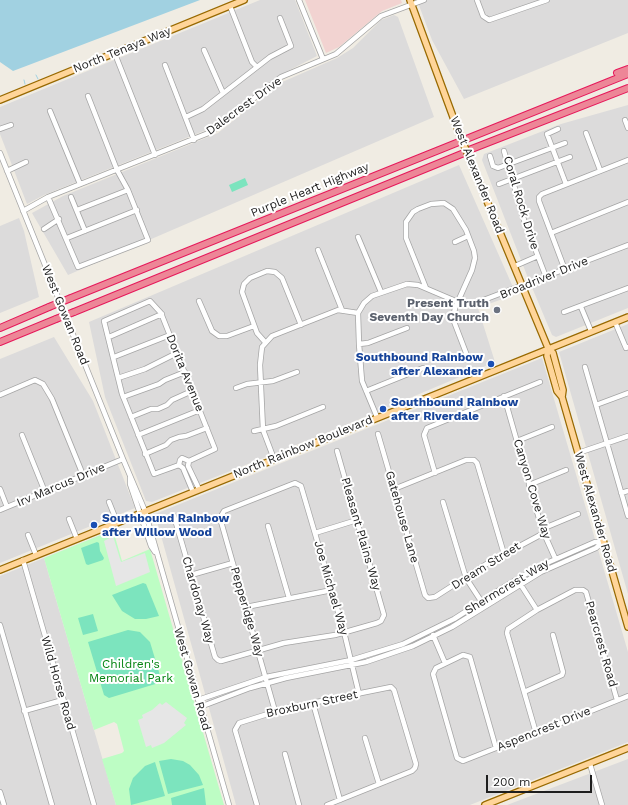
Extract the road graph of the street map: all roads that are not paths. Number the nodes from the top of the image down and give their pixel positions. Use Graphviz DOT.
graph roads {
  1 [pos="244,0"];
  2 [pos="299,0"];
  3 [pos="424,0"];
  4 [pos="477,0"];
  5 [pos="547,0"];
  6 [pos="410,2"];
  7 [pos="230,6"];
  8 [pos="280,18"];
  9 [pos="204,50"];
  10 [pos="115,54"];
  11 [pos="323,59"];
  12 [pos="165,66"];
  13 [pos="256,66"];
  14 [pos="628,69"];
  15 [pos="628,74"];
  16 [pos="628,88"];
  17 [pos="583,91"];
  18 [pos="223,94"];
  19 [pos="88,96"];
  20 [pos="0,100"];
  21 [pos="50,111"];
  22 [pos="186,117"];
  23 [pos="625,120"];
  24 [pos="11,125"];
  25 [pos="628,128"];
  26 [pos="0,129"];
  27 [pos="558,129"];
  28 [pos="586,133"];
  29 [pos="194,140"];
  30 [pos="565,143"];
  31 [pos="552,148"];
  32 [pos="504,150"];
  33 [pos="0,152"];
  34 [pos="155,155"];
  35 [pos="490,156"];
  36 [pos="570,157"];
  37 [pos="628,160"];
  38 [pos="26,162"];
  39 [pos="558,163"];
  40 [pos="509,164"];
  41 [pos="117,170"];
  42 [pos="600,170"];
  43 [pos="7,171"];
  44 [pos="513,179"];
  45 [pos="80,184"];
  46 [pos="499,184"];
  47 [pos="566,184"];
  48 [pos="128,190"];
  49 [pos="48,197"];
  50 [pos="71,197"];
  51 [pos="628,202"];
  52 [pos="77,210"];
  53 [pos="137,210"];
  54 [pos="23,211"];
  55 [pos="59,219"];
  56 [pos="44,228"];
  57 [pos="85,231"];
  58 [pos="551,233"];
  59 [pos="468,236"];
  60 [pos="358,237"];
  61 [pos="67,238"];
  62 [pos="455,242"];
  63 [pos="628,245"];
  64 [pos="318,250"];
  65 [pos="538,256"];
  66 [pos="515,266"];
  67 [pos="565,270"];
  68 [pos="546,277"];
  69 [pos="523,285"];
  70 [pos="426,288"];
  71 [pos="628,288"];
  72 [pos="381,292"];
  73 [pos="199,301"];
  74 [pos="458,302"];
  75 [pos="581,307"];
  76 [pos="342,310"];
  77 [pos="564,312"];
  78 [pos="358,313"];
  79 [pos="162,314"];
  80 [pos="628,317"];
  81 [pos="615,322"];
  82 [pos="301,325"];
  83 [pos="254,326"];
  84 [pos="0,328"];
  85 [pos="407,328"];
  86 [pos="591,331"];
  87 [pos="170,335"];
  88 [pos="109,337"];
  89 [pos="0,342"];
  90 [pos="266,342"];
  91 [pos="358,344"];
  92 [pos="628,347"];
  93 [pos="548,348"];
  94 [pos="177,353"];
  95 [pos="114,357"];
  96 [pos="468,358"];
  97 [pos="584,367"];
  98 [pos="423,368"];
  99 [pos="185,372"];
  100 [pos="297,372"];
  101 [pos="118,378"];
  102 [pos="540,382"];
  103 [pos="261,383"];
  104 [pos="236,388"];
  105 [pos="192,391"];
  106 [pos="366,391"];
  107 [pos="628,393"];
  108 [pos="0,395"];
  109 [pos="504,396"];
  110 [pos="123,397"];
  111 [pos="596,406"];
  112 [pos="322,407"];
  113 [pos="200,410"];
  114 [pos="131,417"];
  115 [pos="377,417"];
  116 [pos="552,427"];
  117 [pos="207,428"];
  118 [pos="263,430"];
  119 [pos="254,431"];
  120 [pos="378,434"];
  121 [pos="22,435"];
  122 [pos="138,436"];
  123 [pos="628,436"];
  124 [pos="517,442"];
  125 [pos="607,444"];
  126 [pos="337,451"];
  127 [pos="578,453"];
  128 [pos="145,454"];
  129 [pos="123,459"];
  130 [pos="274,459"];
  131 [pos="189,461"];
  132 [pos="179,465"];
  133 [pos="566,470"];
  134 [pos="435,473"];
  135 [pos="83,475"];
  136 [pos="298,483"];
  137 [pos="529,485"];
  138 [pos="0,489"];
  139 [pos="199,489"];
  140 [pos="394,489"];
  141 [pos="628,491"];
  142 [pos="45,492"];
  143 [pos="193,492"];
  144 [pos="621,493"];
  145 [pos="109,502"];
  146 [pos="444,502"];
  147 [pos="7,507"];
  148 [pos="0,510"];
  149 [pos="143,512"];
  150 [pos="578,514"];
  151 [pos="174,516"];
  152 [pos="628,516"];
  153 [pos="69,519"];
  154 [pos="357,520"];
  155 [pos="117,522"];
  156 [pos="268,526"];
  157 [pos="543,531"];
  158 [pos="315,533"];
  159 [pos="28,535"];
  160 [pos="77,539"];
  161 [pos="603,542"];
  162 [pos="504,554"];
  163 [pos="36,555"];
  164 [pos="555,558"];
  165 [pos="23,560"];
  166 [pos="233,563"];
  167 [pos="0,570"];
  168 [pos="191,575"];
  169 [pos="466,578"];
  170 [pos="517,579"];
  171 [pos="520,584"];
  172 [pos="332,590"];
  173 [pos="289,598"];
  174 [pos="428,598"];
  175 [pos="482,602"];
  176 [pos="246,607"];
  177 [pos="485,607"];
  178 [pos="536,610"];
  179 [pos="0,625"];
  180 [pos="628,627"];
  181 [pos="431,631"];
  182 [pos="344,632"];
  183 [pos="553,635"];
  184 [pos="433,637"];
  185 [pos="258,650"];
  186 [pos="351,660"];
  187 [pos="445,663"];
  188 [pos="353,666"];
  189 [pos="266,677"];
  190 [pos="267,683"];
  191 [pos="524,692"];
  192 [pos="359,694"];
  193 [pos="628,696"];
  194 [pos="63,700"];
  195 [pos="198,700"];
  196 [pos="617,700"];
  197 [pos="313,703"];
  198 [pos="200,707"];
  199 [pos="24,711"];
  200 [pos="275,711"];
  201 [pos="536,733"];
  202 [pos="365,738"];
  203 [pos="496,748"];
  204 [pos="628,748"];
  205 [pos="285,754"];
  206 [pos="590,764"];
  207 [pos="379,784"];
  208 [pos="0,792"];
  209 [pos="340,800"];
  210 [pos="4,805"];
  211 [pos="52,805"];
  212 [pos="94,805"];
  213 [pos="229,805"];
  214 [pos="257,805"];
  215 [pos="299,805"];
  216 [pos="327,805"];
  217 [pos="485,805"];
  218 [pos="602,805"];
  1 -- 7 [label="main road, North Tenaya Way"];
  2 -- 11 [label="street"];
  3 -- 6 [label="street, Dalecrest Drive"];
  4 -- 5 [label="street"];
  6 -- 11 [label="street, Dalecrest Drive"];
  6 -- 66 [label="main road, West Alexander Road, bridge"];
  7 -- 10 [label="main road, North Tenaya Way"];
  7 -- 13 [label="street"];
  8 -- 13 [label="street"];
  9 -- 18 [label="street"];
  10 -- 20 [label="main road, North Tenaya Way"];
  10 -- 34 [label="street"];
  11 -- 29 [label="street, Dalecrest Drive"];
  12 -- 22 [label="street"];
  13 -- 18 [label="street"];
  14 -- 17 [label="highway"];
  15 -- 17 [label="highway, Purple Heart Highway"];
  16 -- 89 [label="highway, Purple Heart Highway, bridge"];
  17 -- 84 [label="highway, Purple Heart Highway, bridge"];
  18 -- 22 [label="street"];
  19 -- 41 [label="street"];
  21 -- 45 [label="street"];
  22 -- 29 [label="street"];
  23 -- 25 [label="street"];
  24 -- 26 [label="street"];
  27 -- 31 [label="street"];
  28 -- 42 [label="street"];
  29 -- 34 [label="street, Dalecrest Drive"];
  30 -- 31 [label="street"];
  31 -- 39 [label="street"];
  31 -- 40 [label="street"];
  32 -- 40 [label="street, Coral Rock Drive"];
  33 -- 43 [label="street, West Gowan Road"];
  34 -- 41 [label="street, Dalecrest Drive"];
  35 -- 40 [label="street"];
  36 -- 39 [label="street"];
  37 -- 42 [label="street"];
  38 -- 43 [label="street"];
  39 -- 44 [label="street"];
  39 -- 47 [label="street"];
  40 -- 44 [label="street, Coral Rock Drive"];
  41 -- 45 [label="street, Dalecrest Drive"];
  41 -- 48 [label="street"];
  42 -- 47 [label="street"];
  43 -- 54 [label="street, West Gowan Road"];
  44 -- 46 [label="street"];
  44 -- 65 [label="street, Coral Rock Drive"];
  45 -- 49 [label="street, Dalecrest Drive"];
  47 -- 58 [label="street"];
  48 -- 52 [label="street"];
  48 -- 53 [label="street"];
  49 -- 54 [label="street, Dalecrest Drive"];
  49 -- 55 [label="street"];
  50 -- 52 [label="street"];
  51 -- 58 [label="street"];
  52 -- 57 [label="street"];
  53 -- 57 [label="street"];
  53 -- 61 [label="street"];
  54 -- 129 [label="street, West Gowan Road"];
  55 -- 56 [label="street"];
  55 -- 61 [label="street"];
  57 -- 61 [label="street"];
  58 -- 67 [label="street"];
  59 -- 62 [label="street"];
  59 -- 70 [label="street"];
  59 -- 74 [label="street"];
  60 -- 72 [label="street"];
  63 -- 67 [label="street, Broadriver Drive"];
  64 -- 76 [label="street"];
  65 -- 66 [label="street"];
  65 -- 68 [label="street, Coral Rock Drive"];
  66 -- 69 [label="main road, West Alexander Road"];
  67 -- 68 [label="street, Broadriver Drive"];
  68 -- 69 [label="street, Broadriver Drive"];
  69 -- 74 [label="street, Broadriver Drive"];
  69 -- 93 [label="main road, West Alexander Road"];
  70 -- 72 [label="street, Broadriver Drive"];
  70 -- 74 [label="street, Broadriver Drive"];
  71 -- 75 [label="street"];
  72 -- 78 [label="street, Broadriver Drive"];
  73 -- 83 [label="street"];
  74 -- 96 [label="street"];
  75 -- 77 [label="street"];
  75 -- 86 [label="street"];
  76 -- 78 [label="street"];
  76 -- 82 [label="street"];
  78 -- 91 [label="street"];
  79 -- 87 [label="street, Dorita Avenue"];
  79 -- 88 [label="street"];
  79 -- 88 [label="street, Dorita Avenue"];
  80 -- 81 [label="main road, North Rainbow Boulevard"];
  81 -- 86 [label="main road, North Rainbow Boulevard"];
  81 -- 92 [label="street"];
  82 -- 83 [label="street"];
  82 -- 90 [label="street"];
  83 -- 90 [label="street"];
  85 -- 91 [label="street"];
  86 -- 93 [label="main road, North Rainbow Boulevard"];
  87 -- 94 [label="street, Dorita Avenue"];
  87 -- 95 [label="street"];
  88 -- 95 [label="street"];
  90 -- 103 [label="street"];
  91 -- 106 [label="street"];
  93 -- 115 [label="main road, North Rainbow Boulevard"];
  93 -- 127 [label="main road, West Alexander Road"];
  94 -- 99 [label="street, Dorita Avenue"];
  94 -- 101 [label="street"];
  95 -- 101 [label="street"];
  97 -- 111 [label="street"];
  98 -- 106 [label="street"];
  99 -- 105 [label="street, Dorita Avenue"];
  99 -- 110 [label="street"];
  100 -- 103 [label="street"];
  101 -- 110 [label="street"];
  102 -- 109 [label="street"];
  103 -- 104 [label="street"];
  103 -- 118 [label="street"];
  105 -- 113 [label="street, Dorita Avenue"];
  105 -- 114 [label="street"];
  106 -- 115 [label="street"];
  107 -- 111 [label="street"];
  108 -- 135 [label="street"];
  109 -- 124 [label="street, Canyon Cove Way"];
  109 -- 134 [label="street"];
  110 -- 114 [label="street"];
  111 -- 125 [label="street"];
  112 -- 118 [label="street"];
  113 -- 117 [label="street, Dorita Avenue"];
  113 -- 122 [label="street"];
  114 -- 122 [label="street"];
  115 -- 130 [label="main road, North Rainbow Boulevard"];
  116 -- 124 [label="street"];
  117 -- 128 [label="street"];
  117 -- 131 [label="street, Dorita Avenue"];
  118 -- 119 [label="street"];
  118 -- 130 [label="street"];
  120 -- 140 [label="street, Gatehouse Lane"];
  121 -- 142 [label="street"];
  122 -- 128 [label="street"];
  123 -- 125 [label="street"];
  124 -- 137 [label="street, Canyon Cove Way"];
  125 -- 127 [label="street"];
  125 -- 144 [label="street"];
  126 -- 154 [label="street, Pleasant Plains Way"];
  127 -- 161 [label="main road, West Alexander Road"];
  128 -- 132 [label="street"];
  129 -- 135 [label="street, Irv Marcus Drive"];
  129 -- 149 [label="street, West Gowan Road"];
  130 -- 139 [label="main road, North Rainbow Boulevard"];
  131 -- 132 [label="street"];
  131 -- 139 [label="street"];
  132 -- 143 [label="street"];
  133 -- 137 [label="street"];
  134 -- 140 [label="street"];
  134 -- 162 [label="street"];
  135 -- 142 [label="street, Irv Marcus Drive"];
  136 -- 158 [label="street, Joe Michael Way"];
  136 -- 166 [label="street, Pepperidge Way"];
  137 -- 157 [label="street, Canyon Cove Way"];
  138 -- 147 [label="street"];
  139 -- 143 [label="main road, North Rainbow Boulevard"];
  140 -- 174 [label="street, Gatehouse Lane"];
  141 -- 144 [label="street"];
  142 -- 147 [label="street, Irv Marcus Drive"];
  143 -- 149 [label="main road, North Rainbow Boulevard"];
  144 -- 152 [label="street"];
  145 -- 155 [label="street"];
  146 -- 169 [label="street"];
  147 -- 148 [label="street, Irv Marcus Drive"];
  149 -- 155 [label="main road, North Rainbow Boulevard"];
  149 -- 195 [label="street, West Gowan Road"];
  150 -- 157 [label="street, Dream Street"];
  151 -- 168 [label="street, Chardonay Way"];
  153 -- 160 [label="street"];
  154 -- 158 [label="street"];
  154 -- 182 [label="street, Pleasant Plains Way"];
  155 -- 160 [label="main road, North Rainbow Boulevard"];
  156 -- 173 [label="street"];
  157 -- 162 [label="street, Dream Street"];
  157 -- 164 [label="street, Canyon Cove Way"];
  158 -- 172 [label="street, Joe Michael Way"];
  159 -- 163 [label="street"];
  160 -- 163 [label="main road, North Rainbow Boulevard"];
  161 -- 164 [label="street, Shermcrest Way"];
  161 -- 171 [label="street, Shermcrest Way"];
  161 -- 180 [label="main road, West Alexander Road"];
  162 -- 169 [label="street, Dream Street"];
  163 -- 165 [label="main road, North Rainbow Boulevard"];
  164 -- 170 [label="street, Shermcrest Way"];
  165 -- 167 [label="main road, North Rainbow Boulevard"];
  165 -- 194 [label="street, Wild Horse Road"];
  166 -- 168 [label="street"];
  166 -- 176 [label="street, Pepperidge Way"];
  168 -- 185 [label="street, Chardonay Way"];
  169 -- 174 [label="street, Dream Street"];
  169 -- 175 [label="street"];
  170 -- 171 [label="street"];
  170 -- 175 [label="street, Shermcrest Way"];
  171 -- 177 [label="street, Shermcrest Way"];
  171 -- 178 [label="street"];
  172 -- 173 [label="street"];
  172 -- 182 [label="street, Joe Michael Way"];
  173 -- 176 [label="street"];
  175 -- 177 [label="street"];
  175 -- 181 [label="street, Shermcrest Way"];
  176 -- 185 [label="street, Pepperidge Way"];
  177 -- 184 [label="street, Shermcrest Way"];
  178 -- 191 [label="street"];
  178 -- 196 [label="street, Pearcrest Road"];
  179 -- 199 [label="street"];
  181 -- 184 [label="street"];
  181 -- 186 [label="street, Shermcrest Way"];
  182 -- 185 [label="street"];
  182 -- 186 [label="street, Joe Michael Way"];
  183 -- 191 [label="street"];
  184 -- 187 [label="street"];
  184 -- 188 [label="street, Shermcrest Way"];
  185 -- 189 [label="street, Pepperidge Way"];
  186 -- 188 [label="street, Joe Michael Way"];
  186 -- 189 [label="street, Shermcrest Way"];
  187 -- 203 [label="street"];
  187 -- 203 [label="street, Aspencrest Drive"];
  188 -- 190 [label="street, Shermcrest Way"];
  188 -- 192 [label="street, Joe Michael Way"];
  189 -- 190 [label="street, Pepperidge Way"];
  189 -- 195 [label="street, Shermcrest Way"];
  190 -- 198 [label="street, Shermcrest Way"];
  190 -- 200 [label="street, Pepperidge Way"];
  191 -- 201 [label="street"];
  192 -- 197 [label="street, Broxburn Street"];
  192 -- 207 [label="street, Broxburn Street"];
  193 -- 196 [label="street, Aspencrest Drive"];
  194 -- 199 [label="street"];
  194 -- 212 [label="street, Wild Horse Road"];
  195 -- 198 [label="street, West Gowan Road"];
  196 -- 201 [label="street, Aspencrest Drive"];
  197 -- 200 [label="street, Broxburn Street"];
  197 -- 209 [label="street"];
  198 -- 213 [label="street, West Gowan Road"];
  199 -- 211 [label="street"];
  200 -- 214 [label="street, Broxburn Street"];
  201 -- 203 [label="street, Aspencrest Drive"];
  202 -- 207 [label="street"];
  204 -- 206 [label="main road"];
  205 -- 215 [label="street"];
  206 -- 217 [label="main road"];
  206 -- 218 [label="street"];
  207 -- 209 [label="street"];
  208 -- 210 [label="street"];
  209 -- 216 [label="street"];
}
